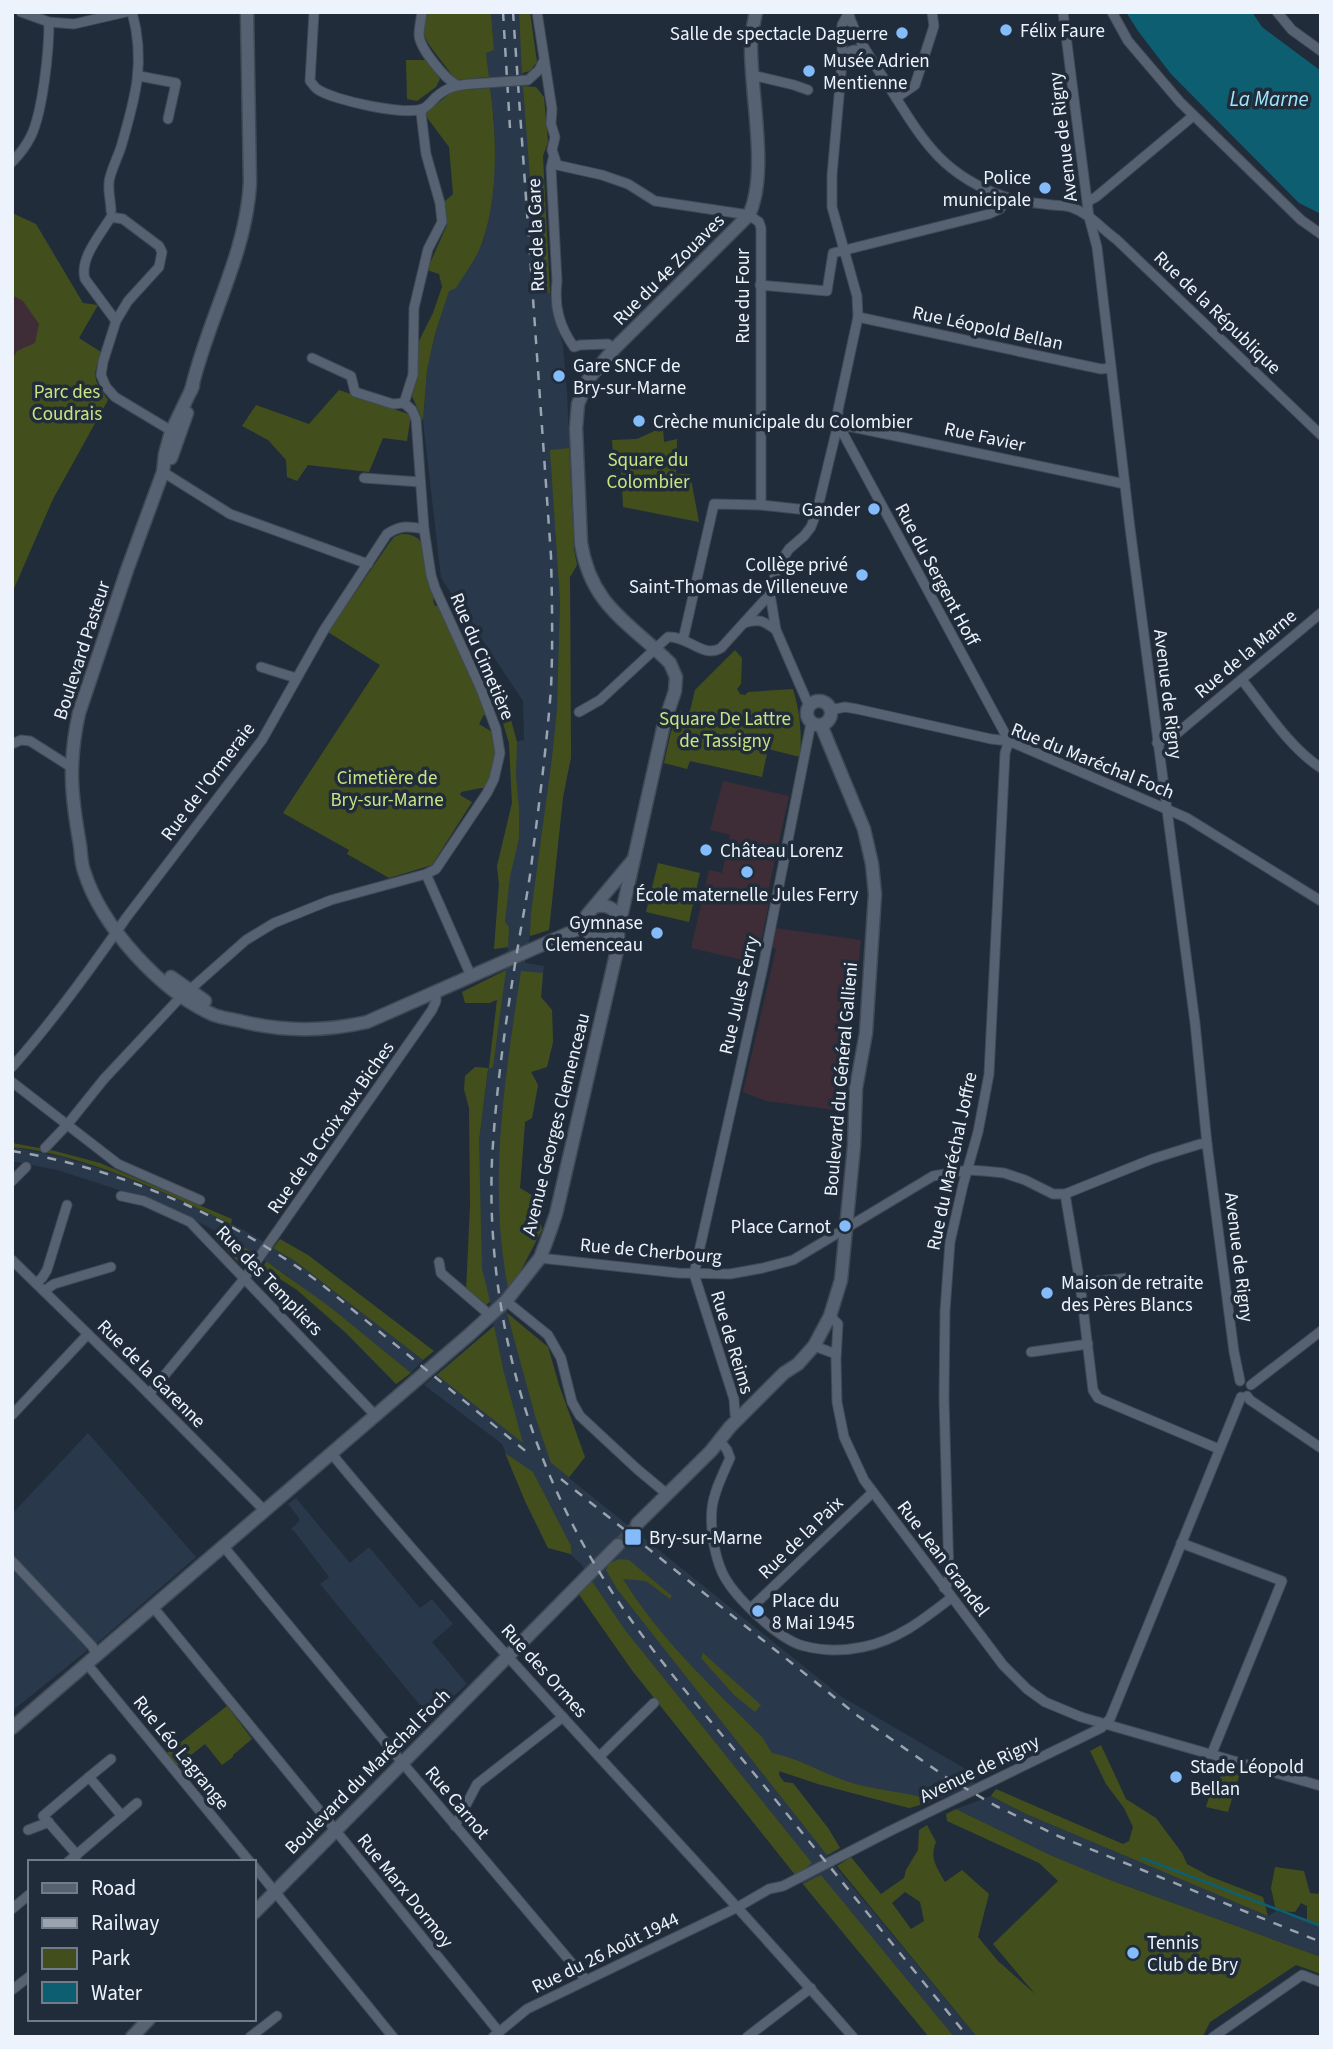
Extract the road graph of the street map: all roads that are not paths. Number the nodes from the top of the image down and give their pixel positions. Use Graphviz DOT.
graph roads {
  1 [pos="21,12"];
  2 [pos="129,12"];
  3 [pos="247,12"];
  4 [pos="314,12"];
  5 [pos="422,12"];
  6 [pos="537,12"];
  7 [pos="756,12"];
  8 [pos="932,12"];
  9 [pos="1063,12"];
  10 [pos="1112,12"];
  11 [pos="1278,12"];
  12 [pos="848,13"];
  13 [pos="49,22"];
  14 [pos="1321,51"];
  15 [pos="870,55"];
  16 [pos="544,60"];
  17 [pos="842,62"];
  18 [pos="752,75"];
  19 [pos="139,76"];
  20 [pos="528,80"];
  21 [pos="452,85"];
  22 [pos="547,85"];
  23 [pos="808,90"];
  24 [pos="897,98"];
  25 [pos="423,109"];
  26 [pos="1193,116"];
  27 [pos="168,119"];
  28 [pos="553,159"];
  29 [pos="12,162"];
  30 [pos="1006,197"];
  31 [pos="1087,202"];
  32 [pos="111,211"];
  33 [pos="748,215"];
  34 [pos="1089,216"];
  35 [pos="1321,234"];
  36 [pos="843,250"];
  37 [pos="760,285"];
  38 [pos="858,317"];
  39 [pos="116,321"];
  40 [pos="614,349"];
  41 [pos="312,358"];
  42 [pos="1111,368"];
  43 [pos="404,403"];
  44 [pos="838,424"];
  45 [pos="175,433"];
  46 [pos="1321,435"];
  47 [pos="163,472"];
  48 [pos="364,478"];
  49 [pos="420,482"];
  50 [pos="1125,484"];
  51 [pos="761,505"];
  52 [pos="817,511"];
  53 [pos="424,528"];
  54 [pos="368,564"];
  55 [pos="770,594"];
  56 [pos="1321,613"];
  57 [pos="742,624"];
  58 [pos="776,630"];
  59 [pos="683,640"];
  60 [pos="654,649"];
  61 [pos="261,667"];
  62 [pos="296,678"];
  63 [pos="1242,680"];
  64 [pos="809,706"];
  65 [pos="830,710"];
  66 [pos="579,712"];
  67 [pos="816,724"];
  68 [pos="1009,741"];
  69 [pos="1157,743"];
  70 [pos="12,744"];
  71 [pos="71,767"];
  72 [pos="1321,768"];
  73 [pos="1166,808"];
  74 [pos="634,860"];
  75 [pos="426,874"];
  76 [pos="1321,901"];
  77 [pos="594,907"];
  78 [pos="585,926"];
  79 [pos="619,926"];
  80 [pos="119,928"];
  81 [pos="602,940"];
  82 [pos="613,964"];
  83 [pos="471,976"];
  84 [pos="436,992"];
  85 [pos="185,993"];
  86 [pos="12,1067"];
  87 [pos="12,1082"];
  88 [pos="67,1125"];
  89 [pos="1208,1144"];
  90 [pos="46,1147"];
  91 [pos="26,1167"];
  92 [pos="968,1170"];
  93 [pos="14,1177"];
  94 [pos="1065,1194"];
  95 [pos="121,1196"];
  96 [pos="200,1200"];
  97 [pos="67,1205"];
  98 [pos="847,1228"];
  99 [pos="540,1258"];
  100 [pos="12,1260"];
  101 [pos="439,1262"];
  102 [pos="111,1267"];
  103 [pos="694,1274"];
  104 [pos="1127,1278"];
  105 [pos="244,1279"];
  106 [pos="36,1283"];
  107 [pos="1080,1283"];
  108 [pos="44,1291"];
  109 [pos="506,1301"];
  110 [pos="491,1316"];
  111 [pos="830,1316"];
  112 [pos="1321,1331"];
  113 [pos="88,1334"];
  114 [pos="1088,1344"];
  115 [pos="814,1346"];
  116 [pos="1031,1352"];
  117 [pos="836,1354"];
  118 [pos="1240,1381"];
  119 [pos="1251,1385"];
  120 [pos="149,1394"];
  121 [pos="1244,1396"];
  122 [pos="740,1412"];
  123 [pos="12,1415"];
  124 [pos="376,1416"];
  125 [pos="720,1441"];
  126 [pos="1321,1448"];
  127 [pos="1219,1449"];
  128 [pos="331,1453"];
  129 [pos="873,1492"];
  130 [pos="667,1494"];
  131 [pos="265,1511"];
  132 [pos="638,1524"];
  133 [pos="1181,1543"];
  134 [pos="618,1545"];
  135 [pos="224,1547"];
  136 [pos="12,1561"];
  137 [pos="944,1588"];
  138 [pos="951,1598"];
  139 [pos="153,1607"];
  140 [pos="751,1608"];
  141 [pos="507,1657"];
  142 [pos="92,1660"];
  143 [pos="654,1703"];
  144 [pos="563,1717"];
  145 [pos="1104,1725"];
  146 [pos="12,1728"];
  147 [pos="1212,1754"];
  148 [pos="600,1756"];
  149 [pos="111,1759"];
  150 [pos="402,1762"];
  151 [pos="89,1777"];
  152 [pos="1321,1786"];
  153 [pos="137,1803"];
  154 [pos="122,1816"];
  155 [pos="48,1822"];
  156 [pos="455,1826"];
  157 [pos="335,1829"];
  158 [pos="28,1830"];
  159 [pos="77,1854"];
  160 [pos="70,1860"];
  161 [pos="248,1860"];
  162 [pos="256,1869"];
  163 [pos="274,1892"];
  164 [pos="28,1896"];
  165 [pos="738,1907"];
  166 [pos="12,1909"];
  167 [pos="256,1911"];
  168 [pos="28,1978"];
  169 [pos="586,1980"];
  170 [pos="1321,1982"];
  171 [pos="811,1988"];
  172 [pos="12,1990"];
  173 [pos="277,2015"];
  174 [pos="147,2021"];
  175 [pos="496,2035"];
  176 [pos="132,2037"];
  177 [pos="250,2037"];
  178 [pos="393,2037"];
  179 [pos="747,2037"];
  180 [pos="853,2037"];
  181 [pos="1213,2037"];
  1 -- 13 [label="street"];
  2 -- 13 [label="street"];
  2 -- 19 [label="street"];
  3 -- 45 [label="main road, Boulevard Pasteur"];
  4 -- 25 [label="street"];
  5 -- 21 [label="street"];
  6 -- 16 [label="street, Rue de la Gare"];
  7 -- 18 [label="main road"];
  8 -- 24 [label="street"];
  9 -- 31 [label="street, Avenue de Rigny"];
  10 -- 26 [label="street"];
  11 -- 14 [label="street"];
  12 -- 15 [label="street"];
  12 -- 17 [label="street"];
  13 -- 29 [label="street"];
  15 -- 17 [label="street"];
  15 -- 24 [label="street"];
  16 -- 20 [label="street"];
  16 -- 22 [label="street, Rue de la Gare"];
  17 -- 36 [label="street"];
  18 -- 23 [label="street"];
  18 -- 33 [label="main road"];
  19 -- 27 [label="street"];
  19 -- 32 [label="street"];
  20 -- 21 [label="street, bridge"];
  20 -- 22 [label="street"];
  21 -- 25 [label="street"];
  22 -- 28 [label="street, Rue de la Gare"];
  24 -- 30 [label="street"];
  25 -- 43 [label="street"];
  26 -- 31 [label="street"];
  26 -- 35 [label="street"];
  28 -- 33 [label="street"];
  28 -- 40 [label="street, Rue de la Gare"];
  30 -- 34 [label="street"];
  30 -- 36 [label="street"];
  31 -- 34 [label="street, Avenue de Rigny"];
  33 -- 37 [label="street, Rue du Four"];
  33 -- 40 [label="main road, Rue du 4e Zouaves"];
  34 -- 42 [label="street, Avenue de Rigny"];
  34 -- 46 [label="street, Rue de la République"];
  36 -- 37 [label="street"];
  36 -- 38 [label="street"];
  37 -- 51 [label="street, Rue du Four"];
  38 -- 42 [label="street, Rue Léopold Bellan"];
  38 -- 44 [label="street"];
  39 -- 39 [label="street"];
  39 -- 45 [label="street"];
  40 -- 60 [label="main road, Rue du 4e Zouaves"];
  41 -- 43 [label="street"];
  42 -- 50 [label="street, Avenue de Rigny"];
  43 -- 49 [label="street, Rue du Cimetière"];
  44 -- 50 [label="street, Rue Favier"];
  44 -- 52 [label="street"];
  44 -- 68 [label="street, Rue du Sergent Hoff"];
  45 -- 47 [label="main road, Boulevard Pasteur"];
  47 -- 54 [label="street"];
  47 -- 71 [label="main road, Boulevard Pasteur"];
  48 -- 49 [label="street"];
  49 -- 53 [label="street, Rue du Cimetière"];
  50 -- 69 [label="street, Avenue de Rigny"];
  51 -- 52 [label="street"];
  51 -- 59 [label="street"];
  52 -- 55 [label="street"];
  53 -- 54 [label="street, Rue de l'Ormeraie"];
  53 -- 75 [label="street, Rue du Cimetière"];
  54 -- 62 [label="street, Rue de l'Ormeraie"];
  55 -- 57 [label="street"];
  55 -- 58 [label="street"];
  56 -- 63 [label="street, Rue de la Marne"];
  57 -- 58 [label="street"];
  57 -- 59 [label="street"];
  58 -- 64 [label="street"];
  59 -- 60 [label="street"];
  60 -- 66 [label="street"];
  60 -- 74 [label="main road, Avenue Georges Clemenceau"];
  61 -- 62 [label="street"];
  62 -- 80 [label="street, Rue de l'Ormeraie"];
  63 -- 69 [label="street, Rue de la Marne"];
  63 -- 72 [label="street"];
  64 -- 65 [label="main road"];
  64 -- 67 [label="main road"];
  65 -- 67 [label="main road"];
  65 -- 68 [label="street, Rue du Maréchal Foch"];
  67 -- 98 [label="main road, Boulevard du Général Gallieni"];
  67 -- 103 [label="street, Rue Jules Ferry"];
  68 -- 73 [label="street, Rue du Maréchal Foch"];
  68 -- 92 [label="street, Rue du Maréchal Joffre"];
  69 -- 73 [label="street, Avenue de Rigny"];
  70 -- 71 [label="street"];
  71 -- 80 [label="main road, Boulevard Pasteur"];
  73 -- 76 [label="street, Rue du Maréchal Foch"];
  73 -- 89 [label="street, Avenue de Rigny"];
  74 -- 77 [label="main road"];
  74 -- 79 [label="main road, Avenue Georges Clemenceau"];
  75 -- 83 [label="street"];
  75 -- 85 [label="street"];
  77 -- 78 [label="main road"];
  77 -- 79 [label="main road"];
  78 -- 81 [label="main road"];
  78 -- 83 [label="main road, Boulevard Pasteur"];
  79 -- 81 [label="main road"];
  79 -- 82 [label="main road, Avenue Georges Clemenceau"];
  80 -- 85 [label="main road, Boulevard Pasteur"];
  80 -- 86 [label="street, Rue de l'Ormeraie"];
  81 -- 82 [label="main road"];
  82 -- 99 [label="main road, Avenue Georges Clemenceau"];
  83 -- 84 [label="main road, Boulevard Pasteur"];
  84 -- 85 [label="main road, Boulevard Pasteur"];
  84 -- 105 [label="street, Rue de la Croix aux Biches"];
  85 -- 88 [label="street"];
  87 -- 88 [label="street"];
  88 -- 90 [label="street"];
  88 -- 96 [label="street"];
  89 -- 94 [label="street"];
  89 -- 118 [label="street, Avenue de Rigny"];
  91 -- 93 [label="street"];
  92 -- 94 [label="street, Rue de Cherbourg"];
  92 -- 98 [label="street, Rue de Cherbourg"];
  92 -- 137 [label="street, Rue du Maréchal Joffre"];
  94 -- 107 [label="street"];
  95 -- 105 [label="street, Rue des Templiers"];
  97 -- 106 [label="street"];
  98 -- 103 [label="street, Rue de Cherbourg"];
  98 -- 111 [label="main road, Boulevard du Général Gallieni"];
  99 -- 103 [label="street, Rue de Cherbourg"];
  99 -- 109 [label="main road, Avenue Georges Clemenceau"];
  100 -- 106 [label="street, Rue de la Garenne"];
  101 -- 110 [label="street"];
  102 -- 108 [label="street"];
  103 -- 122 [label="street, Rue de Reims"];
  104 -- 107 [label="street"];
  105 -- 120 [label="street, Rue de la Croix aux Biches"];
  105 -- 124 [label="street, Rue des Templiers"];
  106 -- 108 [label="street, Rue de la Garenne"];
  107 -- 114 [label="street"];
  108 -- 113 [label="street, Rue de la Garenne"];
  109 -- 110 [label="main road, Avenue Georges Clemenceau"];
  109 -- 130 [label="street"];
  110 -- 124 [label="main road, Avenue Georges Clemenceau"];
  111 -- 115 [label="main road, Boulevard du Général Gallieni"];
  111 -- 117 [label="street, Rue Jean Grandel"];
  112 -- 119 [label="street"];
  113 -- 120 [label="street, Rue de la Garenne"];
  113 -- 123 [label="street"];
  114 -- 116 [label="street"];
  114 -- 127 [label="street"];
  115 -- 117 [label="street"];
  115 -- 122 [label="main road, Boulevard du Général Gallieni"];
  117 -- 129 [label="street, Rue Jean Grandel"];
  118 -- 119 [label="street"];
  118 -- 121 [label="street"];
  119 -- 121 [label="street"];
  120 -- 131 [label="street, Rue de la Garenne"];
  121 -- 126 [label="street"];
  121 -- 127 [label="street"];
  122 -- 125 [label="main road, Boulevard du Général Gallieni"];
  124 -- 128 [label="main road, Avenue Georges Clemenceau"];
  125 -- 130 [label="main road, Boulevard du Général Gallieni"];
  125 -- 140 [label="street"];
  127 -- 133 [label="street"];
  128 -- 131 [label="main road, Avenue Georges Clemenceau"];
  128 -- 141 [label="street, Rue des Ormes"];
  129 -- 137 [label="street, Rue Jean Grandel"];
  129 -- 140 [label="street, Rue de la Paix"];
  130 -- 132 [label="main road, Boulevard du Général Gallieni"];
  131 -- 135 [label="main road, Avenue Georges Clemenceau"];
  133 -- 145 [label="street"];
  133 -- 147 [label="street"];
  134 -- 141 [label="main road"];
  135 -- 139 [label="main road, Avenue Georges Clemenceau"];
  135 -- 150 [label="street, Rue Carnot"];
  136 -- 142 [label="street, Rue Léo Lagrange"];
  137 -- 138 [label="street, Rue Jean Grandel"];
  138 -- 140 [label="street"];
  138 -- 145 [label="street, Rue Jean Grandel"];
  139 -- 142 [label="main road, Avenue Georges Clemenceau"];
  139 -- 157 [label="street, Rue Marx Dormoy"];
  141 -- 144 [label="street, Rue des Ormes"];
  141 -- 150 [label="main road, Boulevard du Maréchal Foch"];
  142 -- 146 [label="main road, Avenue Georges Clemenceau"];
  142 -- 161 [label="street, Rue Léo Lagrange"];
  143 -- 148 [label="street"];
  144 -- 148 [label="street, Rue des Ormes"];
  144 -- 156 [label="street"];
  145 -- 147 [label="street"];
  145 -- 165 [label="street, Avenue de Rigny"];
  147 -- 152 [label="street"];
  148 -- 165 [label="street, Rue des Ormes"];
  149 -- 151 [label="street"];
  150 -- 156 [label="street, Rue Carnot"];
  150 -- 157 [label="main road, Boulevard du Maréchal Foch"];
  151 -- 154 [label="street"];
  151 -- 155 [label="street"];
  153 -- 154 [label="street"];
  154 -- 159 [label="street"];
  155 -- 158 [label="street"];
  155 -- 159 [label="street"];
  156 -- 169 [label="street, Rue Carnot"];
  157 -- 163 [label="main road, Boulevard du Maréchal Foch"];
  157 -- 175 [label="street, Rue Marx Dormoy"];
  159 -- 160 [label="street"];
  162 -- 163 [label="street"];
  163 -- 167 [label="main road, Boulevard du Maréchal Foch"];
  163 -- 178 [label="street"];
  164 -- 166 [label="street"];
  165 -- 169 [label="street, Rue du 26 Août 1944"];
  165 -- 171 [label="street, Rue des Ormes"];
  168 -- 172 [label="street"];
  169 -- 175 [label="street, Rue du 26 Août 1944"];
  170 -- 181 [label="street"];
  171 -- 179 [label="street"];
  171 -- 180 [label="street, Rue des Ormes"];
  173 -- 177 [label="street"];
  174 -- 176 [label="main road"];
}
